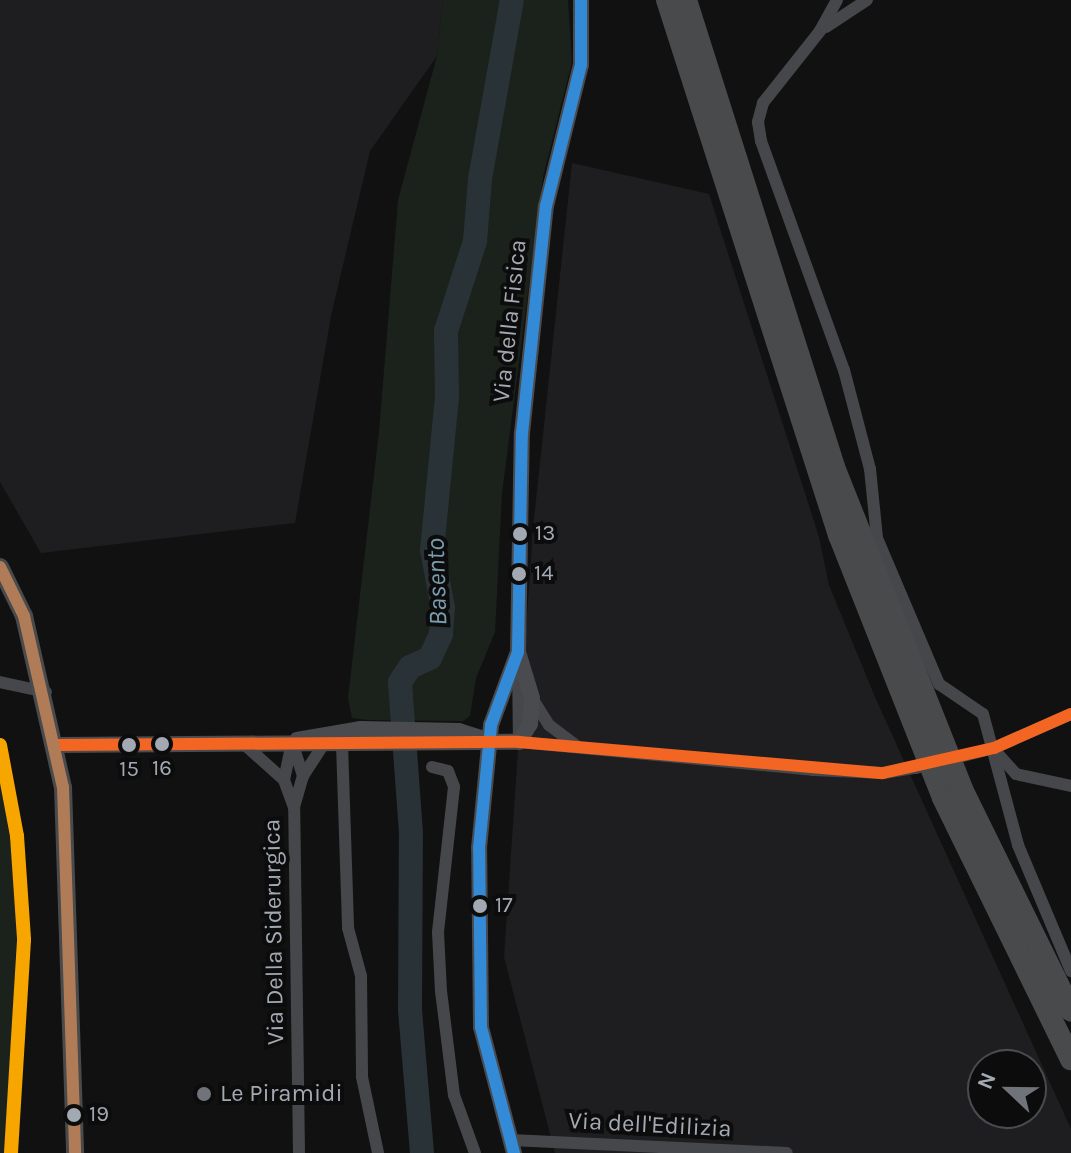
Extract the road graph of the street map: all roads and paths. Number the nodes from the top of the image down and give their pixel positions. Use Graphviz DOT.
graph roads {
  1 [pos="581,0"];
  2 [pos="667,0"];
  3 [pos="686,0"];
  4 [pos="837,0"];
  5 [pos="867,0"];
  6 [pos="820,31"];
  7 [pos="0,567"];
  8 [pos="518,652"];
  9 [pos="0,682"];
  10 [pos="46,692"];
  11 [pos="912,695"];
  12 [pos="532,698"];
  13 [pos="1071,714"];
  14 [pos="361,736"];
  15 [pos="489,741"];
  16 [pos="292,742"];
  17 [pos="519,742"];
  18 [pos="244,744"];
  19 [pos="342,744"];
  20 [pos="58,745"];
  21 [pos="323,745"];
  22 [pos="578,747"];
  23 [pos="994,748"];
  24 [pos="432,767"];
  25 [pos="303,776"];
  26 [pos="284,780"];
  27 [pos="1071,786"];
  28 [pos="952,793"];
  29 [pos="294,807"];
  30 [pos="1071,971"];
  31 [pos="1071,1011"];
  32 [pos="1071,1059"];
  33 [pos="512,1147"];
  34 [pos="75,1153"];
  35 [pos="299,1153"];
  36 [pos="378,1153"];
  37 [pos="475,1153"];
  38 [pos="787,1153"];
  1 -- 8 [label="street, Via della Fisica"];
  2 -- 11 [label="highway"];
  3 -- 11 [label="highway"];
  4 -- 6 [label="street"];
  5 -- 6 [label="street"];
  6 -- 23 [label="street"];
  7 -- 10 [label="main road"];
  8 -- 12 [label="street, Via della Fisica"];
  8 -- 15 [label="street, Via della Fisica"];
  8 -- 17 [label="street"];
  9 -- 10 [label="street"];
  10 -- 20 [label="main road"];
  11 -- 28 [label="highway"];
  12 -- 17 [label="street"];
  12 -- 22 [label="street"];
  13 -- 23 [label="street"];
  14 -- 15 [label="street"];
  14 -- 16 [label="street"];
  14 -- 19 [label="street"];
  15 -- 17 [label="street"];
  15 -- 33 [label="street, Via della Fisica"];
  16 -- 18 [label="street"];
  16 -- 21 [label="street"];
  16 -- 25 [label="street"];
  16 -- 26 [label="street"];
  17 -- 22 [label="street"];
  18 -- 20 [label="street"];
  18 -- 26 [label="street, Via Della Siderurgica"];
  19 -- 21 [label="street"];
  19 -- 36 [label="street"];
  20 -- 34 [label="main road"];
  21 -- 25 [label="street, Via Della Siderurgica"];
  22 -- 23 [label="street"];
  23 -- 27 [label="street"];
  23 -- 30 [label="street"];
  24 -- 37 [label="street"];
  25 -- 29 [label="street, Via Della Siderurgica"];
  26 -- 29 [label="street, Via Della Siderurgica"];
  28 -- 31 [label="highway"];
  28 -- 32 [label="highway"];
  29 -- 35 [label="street, Via Della Siderurgica"];
  33 -- 38 [label="street, Via dell'Edilizia"];
}
